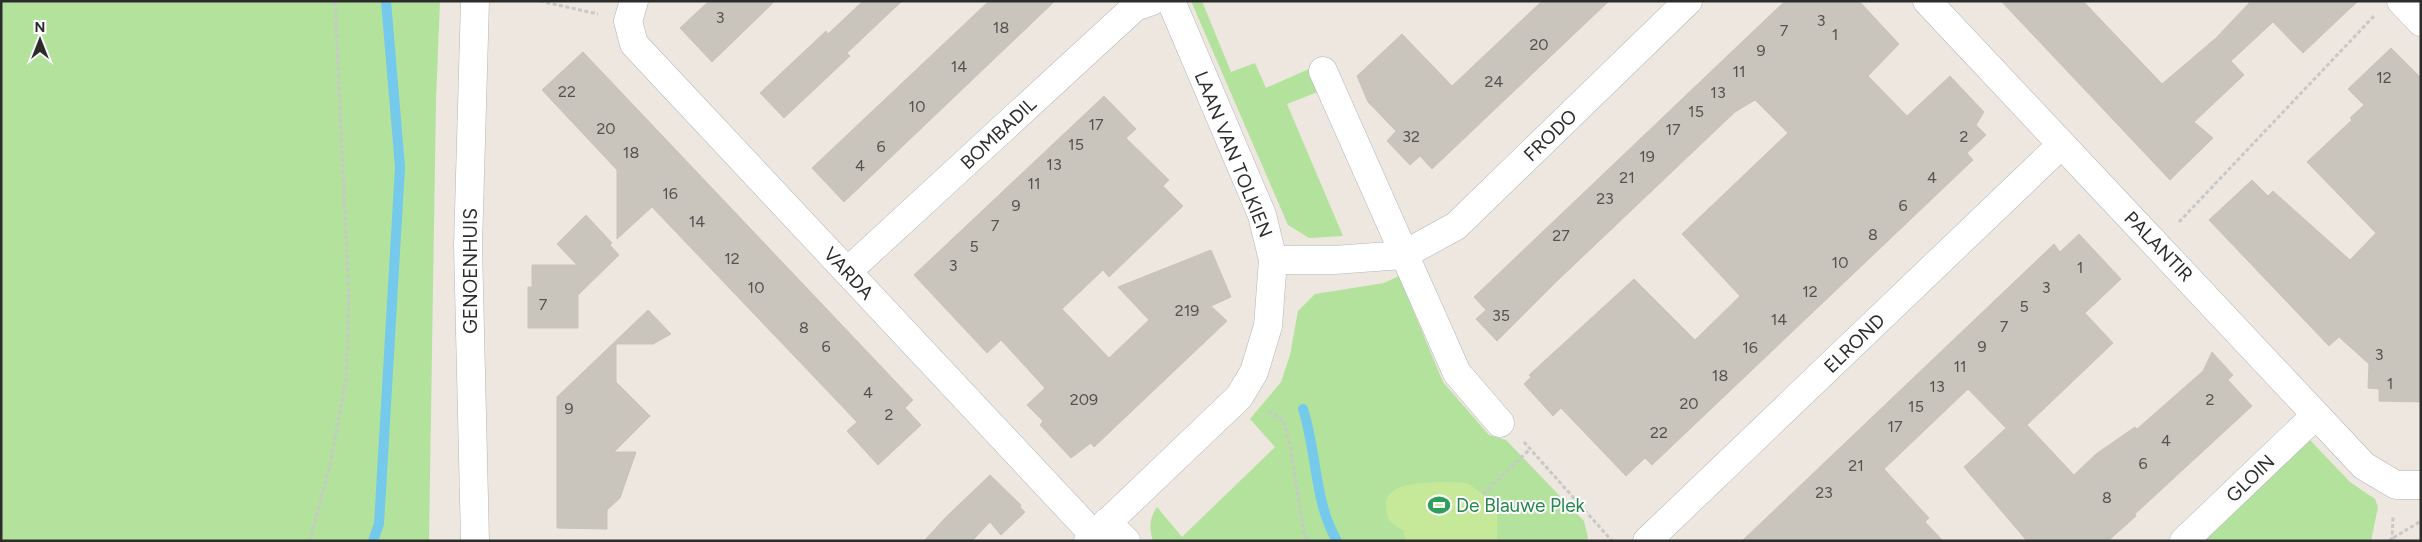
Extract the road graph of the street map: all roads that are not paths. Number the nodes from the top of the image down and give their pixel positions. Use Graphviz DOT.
graph roads {
  1 [pos="475,1"];
  2 [pos="1152,1"];
  3 [pos="1171,1"];
  4 [pos="1688,1"];
  5 [pos="1927,1"];
  6 [pos="2401,1"];
  7 [pos="631,11"];
  8 [pos="2421,22"];
  9 [pos="1323,71"];
  10 [pos="2061,145"];
  11 [pos="1403,254"];
  12 [pos="1273,260"];
  13 [pos="848,272"];
  14 [pos="2316,415"];
  15 [pos="1500,423"];
  16 [pos="2408,485"];
  17 [pos="1104,535"];
  18 [pos="475,541"];
  19 [pos="1647,541"];
  20 [pos="2184,541"];
  1 -- 18 [label="street, GENOENHUIS"];
  2 -- 13 [label="street, BOMBADIL"];
  3 -- 12 [label="street, LAAN VAN TOLKIEN"];
  4 -- 11 [label="street, FRODO"];
  5 -- 10 [label="street, PALANTIR"];
  6 -- 8 [label="street"];
  7 -- 13 [label="street, VARDA"];
  9 -- 11 [label="street"];
  10 -- 14 [label="street, PALANTIR"];
  10 -- 19 [label="street, ELROND"];
  11 -- 12 [label="street, FRODO"];
  11 -- 15 [label="street"];
  12 -- 17 [label="street, LAAN VAN TOLKIEN"];
  13 -- 17 [label="street, VARDA"];
  14 -- 16 [label="street, PALANTIR"];
  14 -- 20 [label="street, GLOIN"];
}
